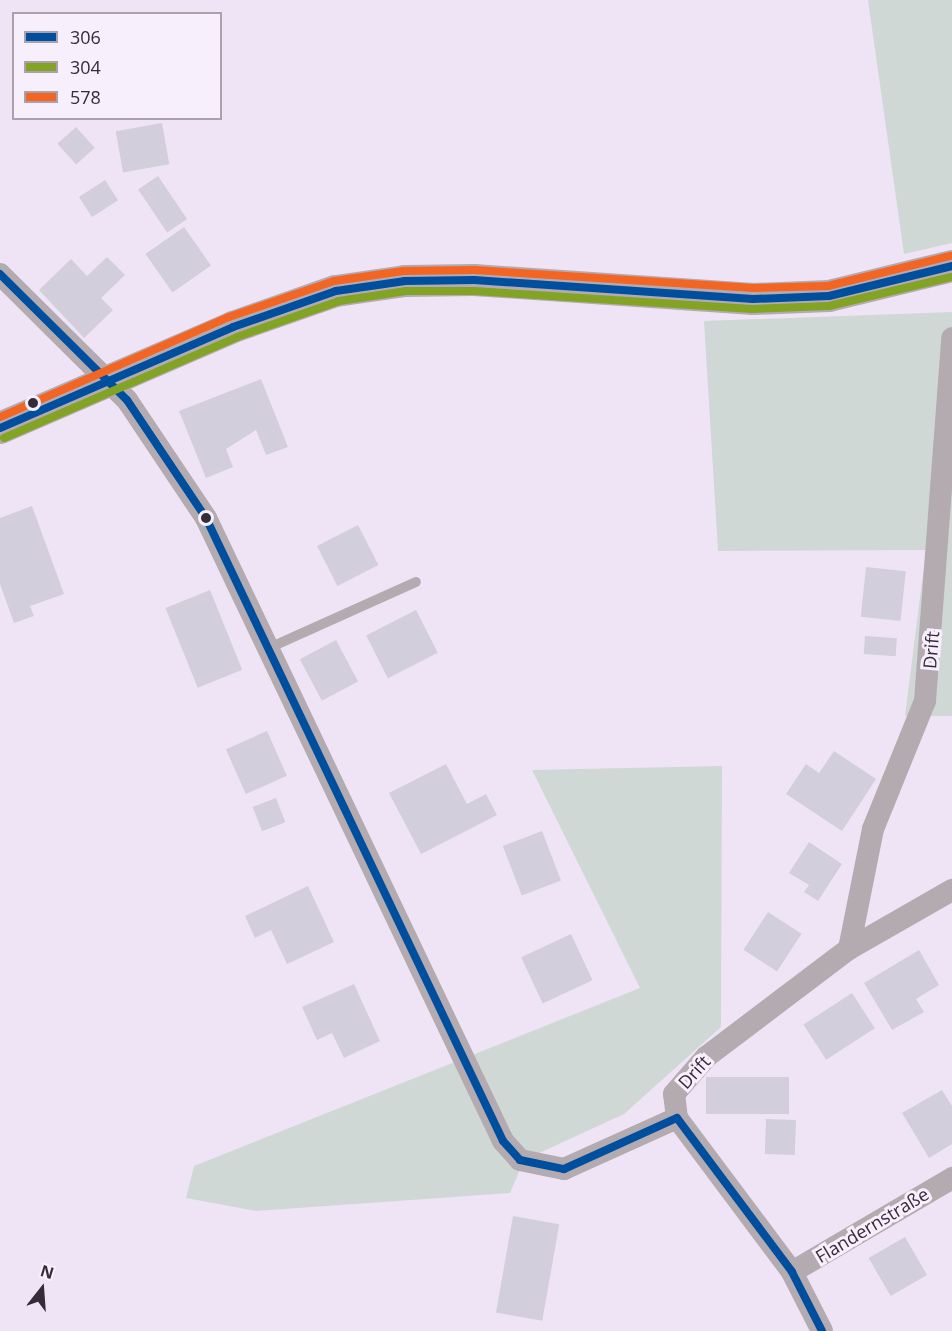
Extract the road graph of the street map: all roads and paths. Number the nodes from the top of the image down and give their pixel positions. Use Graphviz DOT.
graph roads {
  1 [pos="952,270"];
  2 [pos="0,274"];
  3 [pos="952,338"];
  4 [pos="108,381"];
  5 [pos="0,428"];
  6 [pos="416,582"];
  7 [pos="269,648"];
  8 [pos="952,890"];
  9 [pos="849,949"];
  10 [pos="677,1118"];
  11 [pos="952,1178"];
  12 [pos="792,1272"];
  13 [pos="822,1331"];
  1 -- 4 [label="main road"];
  2 -- 4 [label="street"];
  3 -- 9 [label="street, Drift"];
  4 -- 5 [label="main road"];
  4 -- 7 [label="street"];
  6 -- 7 [label="lane"];
  7 -- 10 [label="street"];
  8 -- 9 [label="street, Drift"];
  9 -- 10 [label="street, Drift"];
  10 -- 12 [label="street"];
  11 -- 12 [label="street, Flandernstraße"];
  12 -- 13 [label="street"];
}
